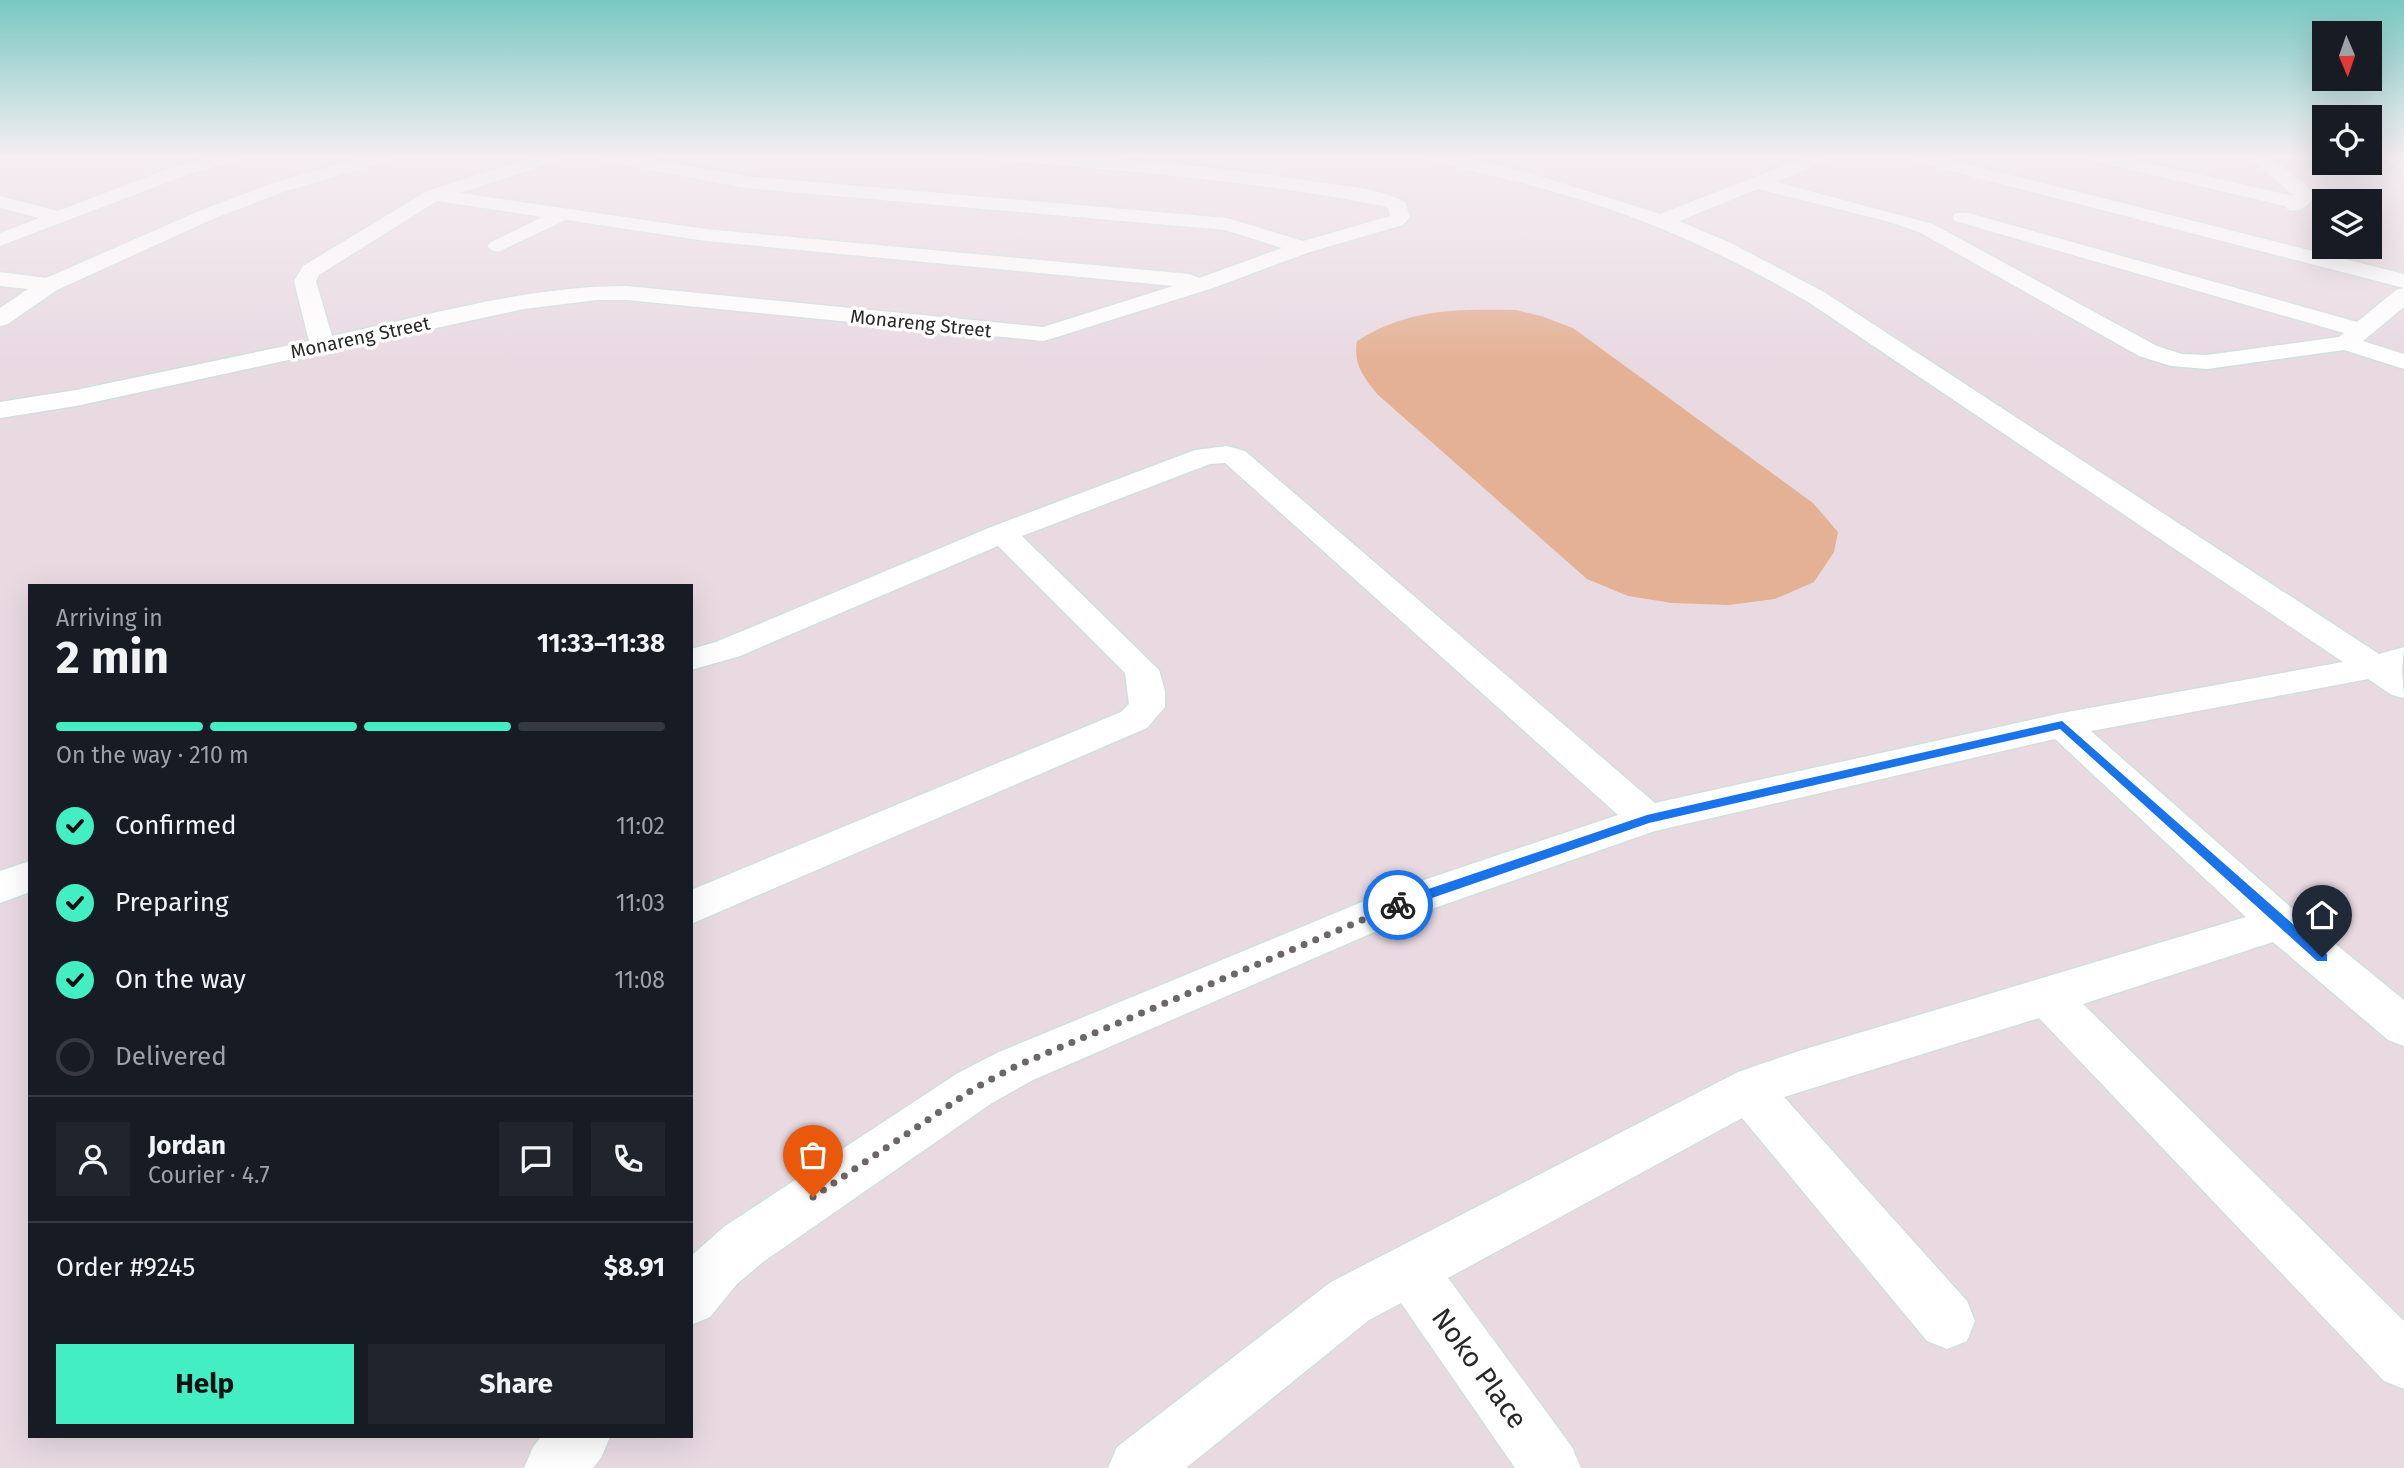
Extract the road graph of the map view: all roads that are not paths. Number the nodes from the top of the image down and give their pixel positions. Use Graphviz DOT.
graph roads {
  1 [pos="44,223"];
  2 [pos="189,223"];
  3 [pos="391,223"];
  4 [pos="546,223"];
  5 [pos="622,223"];
  6 [pos="1210,223"];
  7 [pos="1391,223"];
  8 [pos="1669,223"];
  9 [pos="1910,223"];
  10 [pos="1980,223"];
  11 [pos="2171,223"];
  12 [pos="2275,223"];
  13 [pos="0,240"];
  14 [pos="2243,241"];
  15 [pos="498,246"];
  16 [pos="1303,248"];
  17 [pos="0,279"];
  18 [pos="2404,281"];
  19 [pos="1205,283"];
  20 [pos="49,285"];
  21 [pos="2404,295"];
  22 [pos="0,319"];
  23 [pos="2353,337"];
  24 [pos="323,345"];
  25 [pos="2404,362"];
  26 [pos="0,410"];
  27 [pos="1002,533"];
  28 [pos="693,659"];
  29 [pos="2394,671"];
  30 [pos="2062,725"];
  31 [pos="1647,820"];
  32 [pos="28,877"];
  33 [pos="0,887"];
  34 [pos="693,907"];
  35 [pos="2280,923"];
  36 [pos="2047,997"];
  37 [pos="2404,1027"];
  38 [pos="1749,1091"];
  39 [pos="1409,1269"];
  40 [pos="693,1296"];
  41 [pos="1947,1321"];
  42 [pos="2404,1361"];
  43 [pos="579,1438"];
  44 [pos="554,1468"];
  45 [pos="1138,1468"];
  46 [pos="1551,1468"];
  1 -- 13 [label="street"];
  2 -- 20 [label="street"];
  3 -- 24 [label="street"];
  4 -- 15 [label="street"];
  5 -- 19 [label="street"];
  6 -- 16 [label="street"];
  7 -- 16 [label="street, Monareng Street"];
  8 -- 29 [label="street"];
  9 -- 23 [label="street"];
  10 -- 23 [label="street"];
  11 -- 14 [label="street"];
  12 -- 14 [label="street"];
  14 -- 18 [label="street"];
  16 -- 19 [label="street, Monareng Street"];
  17 -- 20 [label="street"];
  19 -- 24 [label="street, Monareng Street"];
  20 -- 22 [label="street"];
  21 -- 23 [label="street"];
  23 -- 25 [label="street"];
  24 -- 26 [label="street, Monareng Street"];
  27 -- 28 [label="street"];
  27 -- 31 [label="street"];
  27 -- 34 [label="street"];
  29 -- 30 [label="street"];
  30 -- 31 [label="street"];
  30 -- 35 [label="street"];
  31 -- 40 [label="street"];
  32 -- 33 [label="street"];
  35 -- 36 [label="street"];
  35 -- 37 [label="street"];
  36 -- 38 [label="street"];
  36 -- 42 [label="street"];
  38 -- 39 [label="street"];
  38 -- 41 [label="street"];
  39 -- 45 [label="street"];
  39 -- 46 [label="street, Noko Place"];
  43 -- 44 [label="street"];
}
